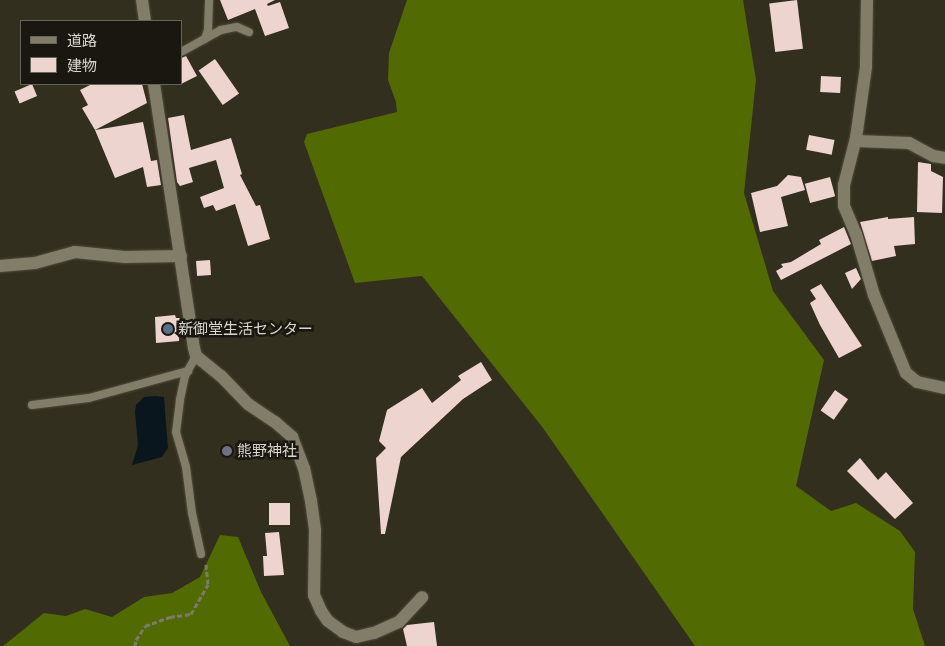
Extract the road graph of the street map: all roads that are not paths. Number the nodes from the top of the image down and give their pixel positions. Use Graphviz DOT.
graph roads {
  1 [pos="142,0"];
  2 [pos="210,0"];
  3 [pos="868,0"];
  4 [pos="145,20"];
  5 [pos="248,32"];
  6 [pos="205,39"];
  7 [pos="182,51"];
  8 [pos="154,85"];
  9 [pos="856,140"];
  10 [pos="945,158"];
  11 [pos="181,256"];
  12 [pos="0,266"];
  13 [pos="196,356"];
  14 [pos="188,371"];
  15 [pos="945,388"];
  16 [pos="32,405"];
  17 [pos="201,554"];
  18 [pos="422,597"];
  1 -- 4 [label="street"];
  2 -- 6 [label="lane"];
  3 -- 9 [label="street"];
  5 -- 6 [label="lane"];
  6 -- 7 [label="lane"];
  8 -- 11 [label="street"];
  9 -- 10 [label="street"];
  9 -- 15 [label="street"];
  11 -- 12 [label="street"];
  11 -- 13 [label="street"];
  13 -- 14 [label="lane"];
  13 -- 18 [label="street"];
  14 -- 16 [label="lane"];
  14 -- 17 [label="lane"];
}
